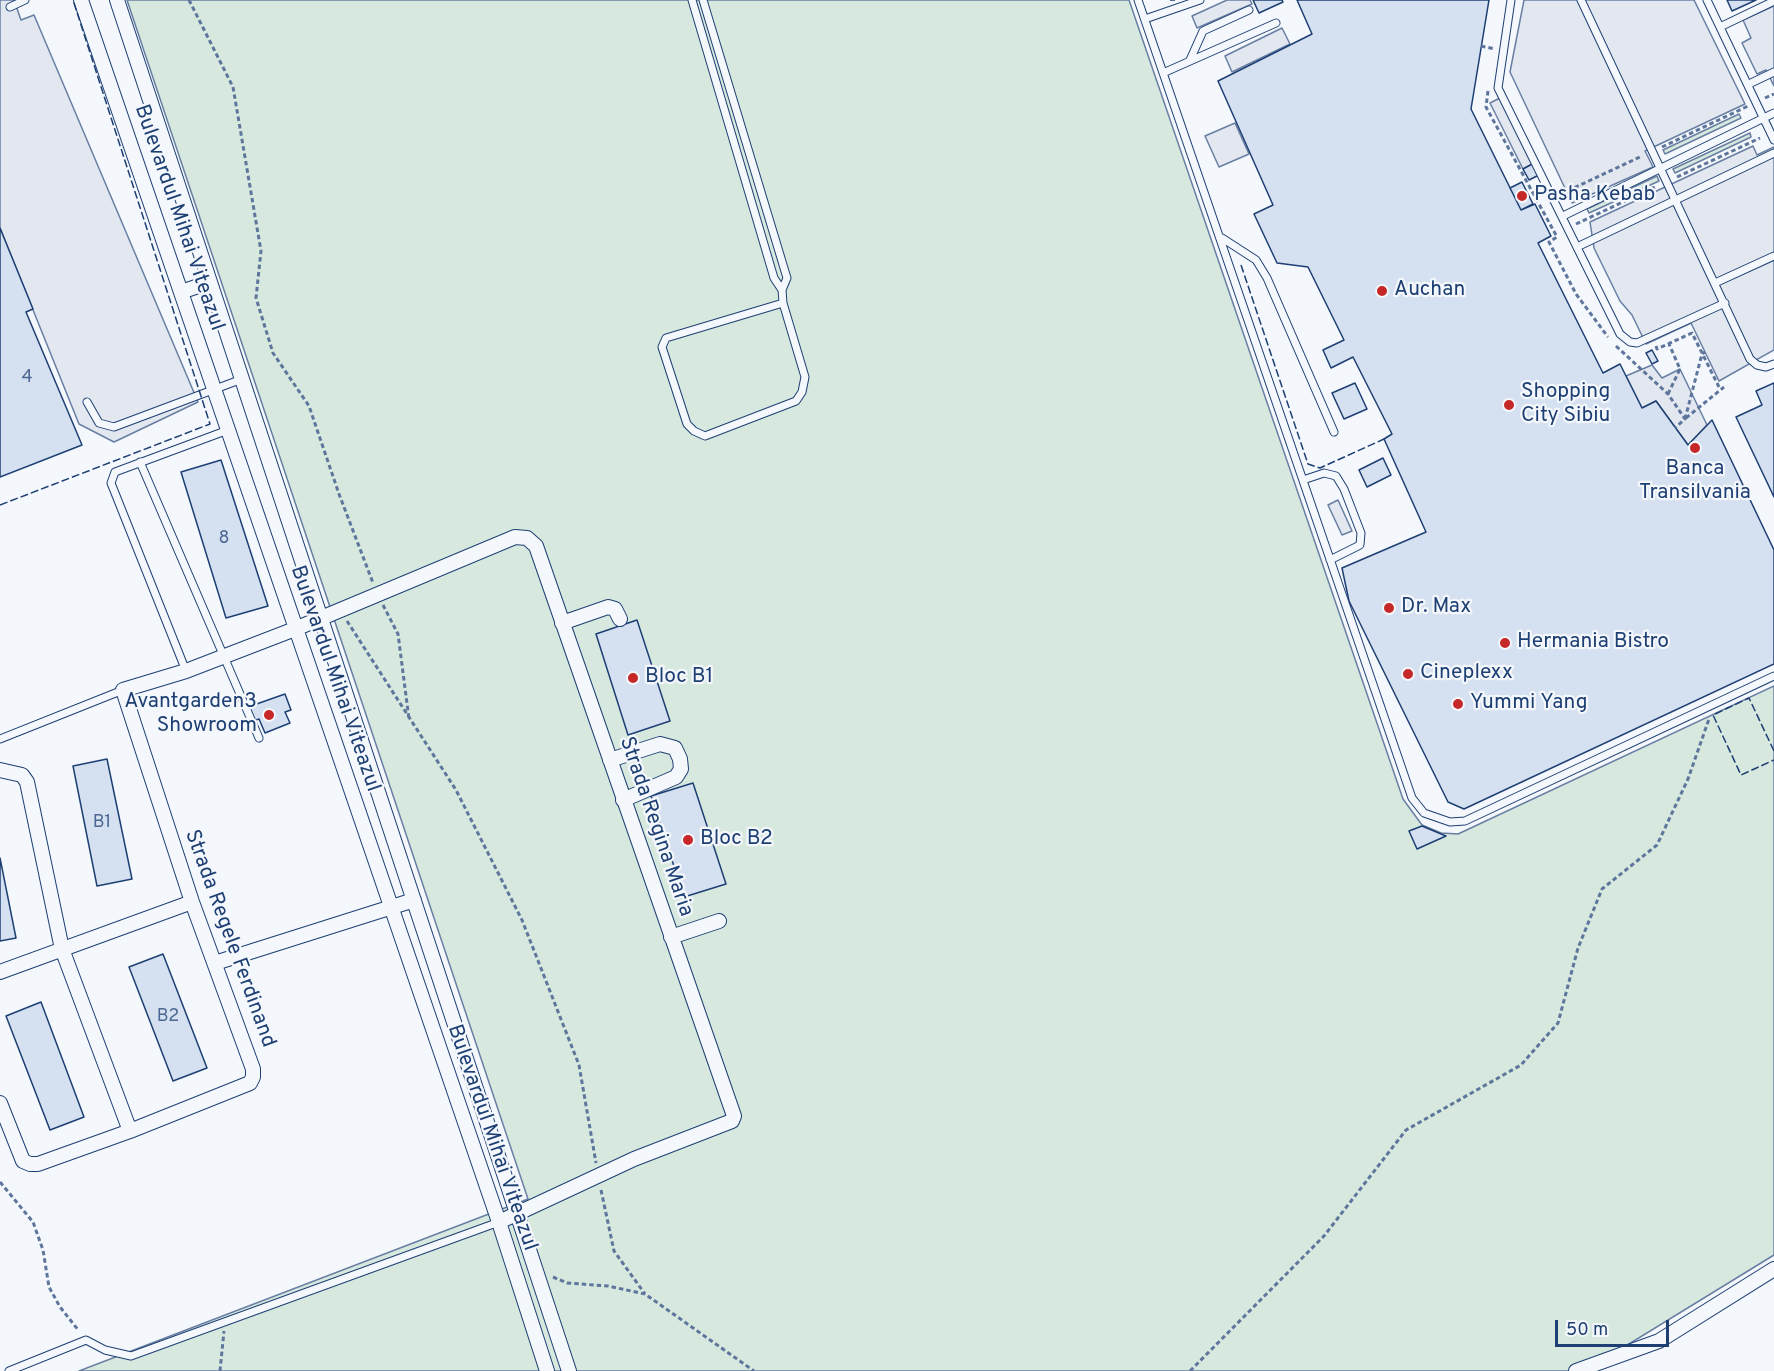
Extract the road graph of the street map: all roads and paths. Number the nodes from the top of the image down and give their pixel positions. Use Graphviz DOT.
graph roads {
  1 [pos="25,0"];
  2 [pos="81,0"];
  3 [pos="117,0"];
  4 [pos="189,0"];
  5 [pos="692,0"];
  6 [pos="703,0"];
  7 [pos="1138,0"];
  8 [pos="1200,0"];
  9 [pos="1510,0"];
  10 [pos="1581,0"];
  11 [pos="1707,0"];
  12 [pos="1774,2"];
  13 [pos="10,7"];
  14 [pos="1249,10"];
  15 [pos="1145,19"];
  16 [pos="1276,23"];
  17 [pos="1720,27"];
  18 [pos="1190,60"];
  19 [pos="1774,72"];
  20 [pos="1163,73"];
  21 [pos="1749,84"];
  22 [pos="1774,113"];
  23 [pos="1764,117"];
  24 [pos="1774,140"];
  25 [pos="1774,153"];
  26 [pos="1661,166"];
  27 [pos="1676,199"];
  28 [pos="1563,216"];
  29 [pos="1222,238"];
  30 [pos="1577,247"];
  31 [pos="1774,256"];
  32 [pos="210,282"];
  33 [pos="1716,283"];
  34 [pos="782,290"];
  35 [pos="181,292"];
  36 [pos="783,303"];
  37 [pos="1725,303"];
  38 [pos="1651,336"];
  39 [pos="1669,344"];
  40 [pos="1704,353"];
  41 [pos="1774,364"];
  42 [pos="242,379"];
  43 [pos="214,389"];
  44 [pos="1668,394"];
  45 [pos="87,402"];
  46 [pos="228,430"];
  47 [pos="1334,432"];
  48 [pos="140,462"];
  49 [pos="1303,480"];
  50 [pos="1330,560"];
  51 [pos="378,596"];
  52 [pos="340,610"];
  53 [pos="321,619"];
  54 [pos="620,619"];
  55 [pos="562,623"];
  56 [pos="295,629"];
  57 [pos="224,656"];
  58 [pos="186,671"];
  59 [pos="1774,676"];
  60 [pos="123,690"];
  61 [pos="1715,703"];
  62 [pos="409,719"];
  63 [pos="259,738"];
  64 [pos="0,740"];
  65 [pos="609,760"];
  66 [pos="0,770"];
  67 [pos="623,800"];
  68 [pos="414,900"];
  69 [pos="192,902"];
  70 [pos="389,908"];
  71 [pos="719,921"];
  72 [pos="670,937"];
  73 [pos="62,949"];
  74 [pos="215,963"];
  75 [pos="0,972"];
  76 [pos="0,1103"];
  77 [pos="130,1131"];
  78 [pos="598,1176"];
  79 [pos="0,1182"];
  80 [pos="517,1211"];
  81 [pos="499,1222"];
  82 [pos="535,1269"];
  83 [pos="1774,1269"];
  84 [pos="645,1294"];
  85 [pos="226,1321"];
  86 [pos="86,1340"];
  87 [pos="9,1371"];
  88 [pos="220,1371"];
  89 [pos="547,1371"];
  90 [pos="569,1371"];
  91 [pos="754,1371"];
  92 [pos="1190,1371"];
  93 [pos="1576,1371"];
  1 -- 13 [label="lane"];
  2 -- 35 [label="street, Bulevardul Mihai Viteazul"];
  3 -- 32 [label="street, Bulevardul Mihai Viteazul"];
  4 -- 51 [label="path"];
  5 -- 34 [label="lane"];
  6 -- 34 [label="lane"];
  7 -- 15 [label="lane"];
  8 -- 15 [label="lane"];
  9 -- 28 [label="lane"];
  10 -- 26 [label="lane"];
  11 -- 17 [label="lane"];
  12 -- 17 [label="lane"];
  14 -- 18 [label="lane"];
  15 -- 20 [label="lane"];
  16 -- 18 [label="lane"];
  17 -- 21 [label="lane"];
  18 -- 20 [label="lane"];
  19 -- 21 [label="lane"];
  20 -- 29 [label="lane"];
  21 -- 23 [label="lane"];
  22 -- 23 [label="lane"];
  23 -- 24 [label="lane"];
  23 -- 26 [label="lane"];
  25 -- 27 [label="lane"];
  26 -- 27 [label="lane"];
  26 -- 28 [label="lane"];
  27 -- 30 [label="lane"];
  27 -- 33 [label="lane"];
  28 -- 30 [label="lane"];
  29 -- 47 [label="lane"];
  29 -- 49 [label="lane"];
  30 -- 38 [label="lane"];
  31 -- 33 [label="lane"];
  32 -- 35 [label="street"];
  32 -- 42 [label="street, Bulevardul Mihai Viteazul"];
  33 -- 37 [label="lane"];
  34 -- 36 [label="lane"];
  35 -- 43 [label="street, Bulevardul Mihai Viteazul"];
  36 -- 36 [label="lane"];
  37 -- 38 [label="lane"];
  37 -- 41 [label="lane"];
  38 -- 39 [label="path"];
  39 -- 40 [label="path"];
  39 -- 44 [label="path"];
  40 -- 40 [label="path"];
  42 -- 43 [label="lane"];
  42 -- 53 [label="street, Bulevardul Mihai Viteazul"];
  43 -- 45 [label="lane"];
  43 -- 46 [label="street, Bulevardul Mihai Viteazul"];
  46 -- 48 [label="lane"];
  46 -- 56 [label="street, Bulevardul Mihai Viteazul"];
  48 -- 57 [label="lane"];
  48 -- 58 [label="lane"];
  49 -- 50 [label="lane"];
  49 -- 50 [label="lane"];
  50 -- 61 [label="lane"];
  51 -- 52 [label="street"];
  51 -- 55 [label="street, Strada Regina Maria"];
  51 -- 62 [label="path"];
  52 -- 53 [label="street"];
  52 -- 62 [label="path"];
  53 -- 56 [label="street"];
  53 -- 68 [label="street, Bulevardul Mihai Viteazul"];
  54 -- 55 [label="street"];
  55 -- 65 [label="street, Strada Regina Maria"];
  56 -- 57 [label="street"];
  56 -- 70 [label="street, Bulevardul Mihai Viteazul"];
  57 -- 58 [label="street"];
  57 -- 63 [label="lane"];
  58 -- 60 [label="street"];
  59 -- 61 [label="lane"];
  60 -- 64 [label="lane"];
  60 -- 69 [label="street, Strada Regele Ferdinand"];
  61 -- 92 [label="path"];
  62 -- 78 [label="path"];
  65 -- 67 [label="street, Strada Regina Maria"];
  65 -- 67 [label="street"];
  66 -- 73 [label="street"];
  67 -- 72 [label="street, Strada Regina Maria"];
  68 -- 70 [label="street"];
  68 -- 80 [label="street, Bulevardul Mihai Viteazul"];
  69 -- 73 [label="street"];
  69 -- 74 [label="street, Strada Regele Ferdinand"];
  70 -- 74 [label="street"];
  70 -- 81 [label="street, Bulevardul Mihai Viteazul"];
  71 -- 72 [label="street"];
  72 -- 78 [label="street, Strada Regina Maria"];
  73 -- 75 [label="street"];
  73 -- 77 [label="street"];
  74 -- 77 [label="street, Strada Regele Ferdinand"];
  76 -- 77 [label="street, Strada Regele Ferdinand"];
  78 -- 80 [label="street"];
  78 -- 84 [label="path"];
  79 -- 86 [label="path"];
  80 -- 81 [label="street"];
  80 -- 82 [label="street, Bulevardul Mihai Viteazul"];
  81 -- 85 [label="lane"];
  81 -- 89 [label="street, Bulevardul Mihai Viteazul"];
  82 -- 84 [label="path"];
  82 -- 90 [label="street, Bulevardul Mihai Viteazul"];
  83 -- 93 [label="street"];
  84 -- 91 [label="path"];
  85 -- 86 [label="lane"];
  85 -- 88 [label="path"];
  86 -- 87 [label="lane"];
}
